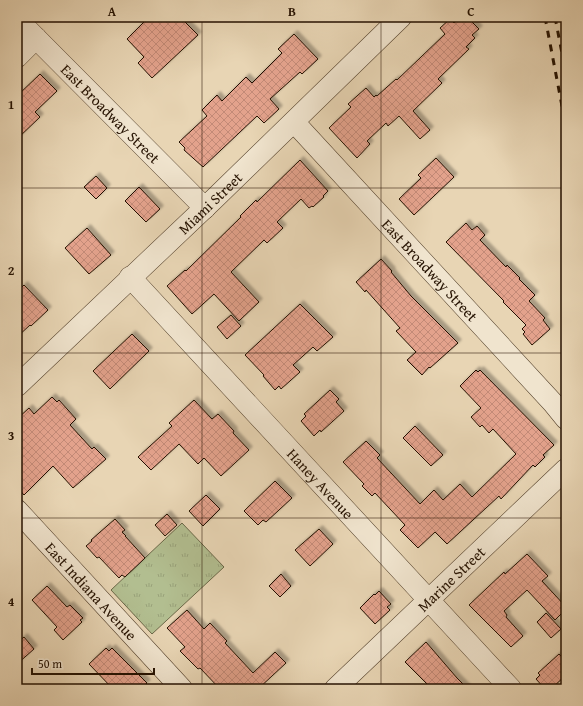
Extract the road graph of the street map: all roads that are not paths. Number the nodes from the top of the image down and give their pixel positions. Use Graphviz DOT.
graph roads {
  1 [pos="401,17"];
  2 [pos="17,19"];
  3 [pos="36,38"];
  4 [pos="17,57"];
  5 [pos="294,122"];
  6 [pos="205,208"];
  7 [pos="130,277"];
  8 [pos="17,386"];
  9 [pos="566,420"];
  10 [pos="566,469"];
  11 [pos="17,510"];
  12 [pos="428,600"];
  13 [pos="182,689"];
  14 [pos="335,689"];
  15 [pos="511,689"];
  1 -- 5 [label="street, Miami Street"];
  2 -- 3 [label="street, East Broadway Street"];
  3 -- 4 [label="street"];
  3 -- 6 [label="street, East Broadway Street"];
  5 -- 6 [label="street, Miami Street"];
  5 -- 9 [label="street, East Broadway Street"];
  6 -- 7 [label="street, Miami Street"];
  7 -- 8 [label="street, Miami Street"];
  7 -- 12 [label="street, Haney Avenue"];
  10 -- 12 [label="street, Marine Street"];
  11 -- 13 [label="street, East Indiana Avenue"];
  12 -- 14 [label="street, Marine Street"];
  12 -- 15 [label="street, Haney Avenue"];
}
